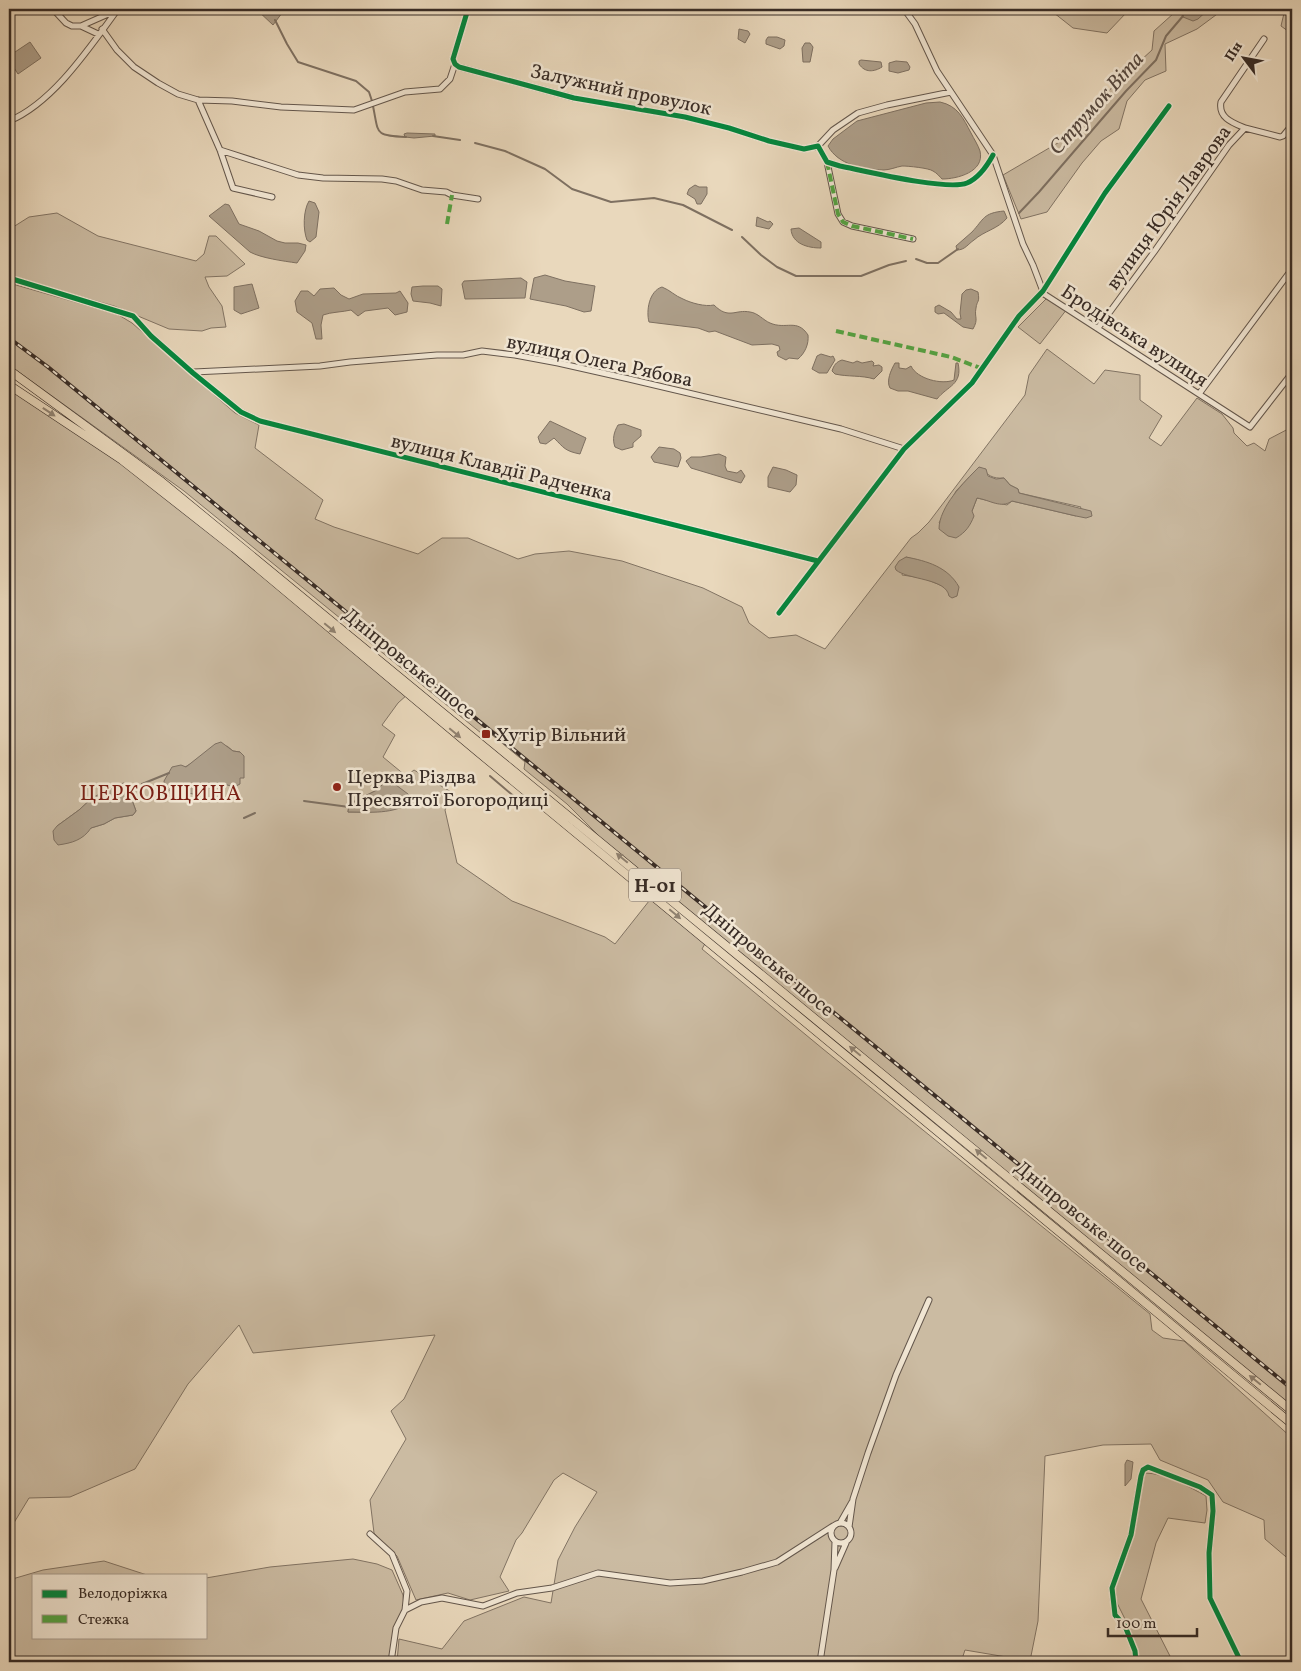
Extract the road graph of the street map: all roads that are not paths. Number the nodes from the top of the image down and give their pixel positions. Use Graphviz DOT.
graph roads {
  1 [pos="53,9"];
  2 [pos="468,9"];
  3 [pos="904,9"];
  4 [pos="117,10"];
  5 [pos="81,26"];
  6 [pos="100,32"];
  7 [pos="1264,39"];
  8 [pos="455,64"];
  9 [pos="951,92"];
  10 [pos="198,100"];
  11 [pos="1169,106"];
  12 [pos="9,121"];
  13 [pos="1292,125"];
  14 [pos="1245,128"];
  15 [pos="818,146"];
  16 [pos="220,150"];
  17 [pos="993,155"];
  18 [pos="827,162"];
  19 [pos="272,197"];
  20 [pos="478,199"];
  21 [pos="913,239"];
  22 [pos="1292,269"];
  23 [pos="9,278"];
  24 [pos="1043,290"];
  25 [pos="1098,328"];
  26 [pos="9,370"];
  27 [pos="193,372"];
  28 [pos="1292,373"];
  29 [pos="9,385"];
  30 [pos="1199,394"];
  31 [pos="904,449"];
  32 [pos="818,561"];
  33 [pos="779,612"];
  34 [pos="929,1300"];
  35 [pos="1292,1411"];
  36 [pos="1292,1424"];
  37 [pos="854,1499"];
  38 [pos="840,1523"];
  39 [pos="833,1526"];
  40 [pos="849,1527"];
  41 [pos="370,1534"];
  42 [pos="814,1538"];
  43 [pos="834,1541"];
  44 [pos="846,1542"];
  45 [pos="834,1570"];
  46 [pos="405,1610"];
  47 [pos="391,1662"];
  48 [pos="820,1662"];
  49 [pos="1136,1662"];
  50 [pos="1241,1662"];
  1 -- 5 [label="street"];
  2 -- 8 [label="street"];
  3 -- 9 [label="street, Бродівська вулиця"];
  4 -- 5 [label="street"];
  4 -- 6 [label="street"];
  5 -- 6 [label="street"];
  6 -- 10 [label="street"];
  6 -- 12 [label="street"];
  7 -- 14 [label="street, вулиця Юрія Лаврова"];
  8 -- 10 [label="street"];
  8 -- 15 [label="street, Залужний провулок"];
  9 -- 15 [label="street"];
  9 -- 17 [label="street, Бродівська вулиця"];
  10 -- 16 [label="street"];
  11 -- 24 [label="street"];
  13 -- 14 [label="street, вулиця Юрія Лаврова"];
  14 -- 25 [label="street, вулиця Юрія Лаврова"];
  15 -- 18 [label="street"];
  16 -- 19 [label="street"];
  16 -- 20 [label="street"];
  17 -- 18 [label="street"];
  17 -- 24 [label="street, Бродівська вулиця"];
  18 -- 21 [label="street"];
  22 -- 30 [label="street"];
  23 -- 27 [label="street, вулиця Клавдії Радченка"];
  24 -- 25 [label="street, Бродівська вулиця"];
  24 -- 31 [label="street"];
  25 -- 30 [label="street, Бродівська вулиця"];
  35 -- 26 [label="main road, Дніпровське шосе / Н-01, one-way"];
  27 -- 31 [label="street, вулиця Олега Рябова"];
  27 -- 32 [label="street, вулиця Клавдії Радченка"];
  28 -- 30 [label="street, Бродівська вулиця"];
  29 -- 36 [label="main road, Дніпровське шосе / Н-01, one-way"];
  31 -- 32 [label="street"];
  32 -- 33 [label="street"];
  34 -- 37 [label="street"];
  37 -- 38 [label="street"];
  37 -- 40 [label="street"];
  38 -- 39 [label="street"];
  38 -- 40 [label="street"];
  39 -- 42 [label="street"];
  39 -- 43 [label="street"];
  40 -- 44 [label="street"];
  41 -- 46 [label="street"];
  42 -- 43 [label="street"];
  42 -- 46 [label="street"];
  43 -- 44 [label="street"];
  43 -- 45 [label="street"];
  44 -- 45 [label="street"];
  45 -- 48 [label="street"];
  46 -- 47 [label="street"];
  49 -- 50 [label="street"];
}
